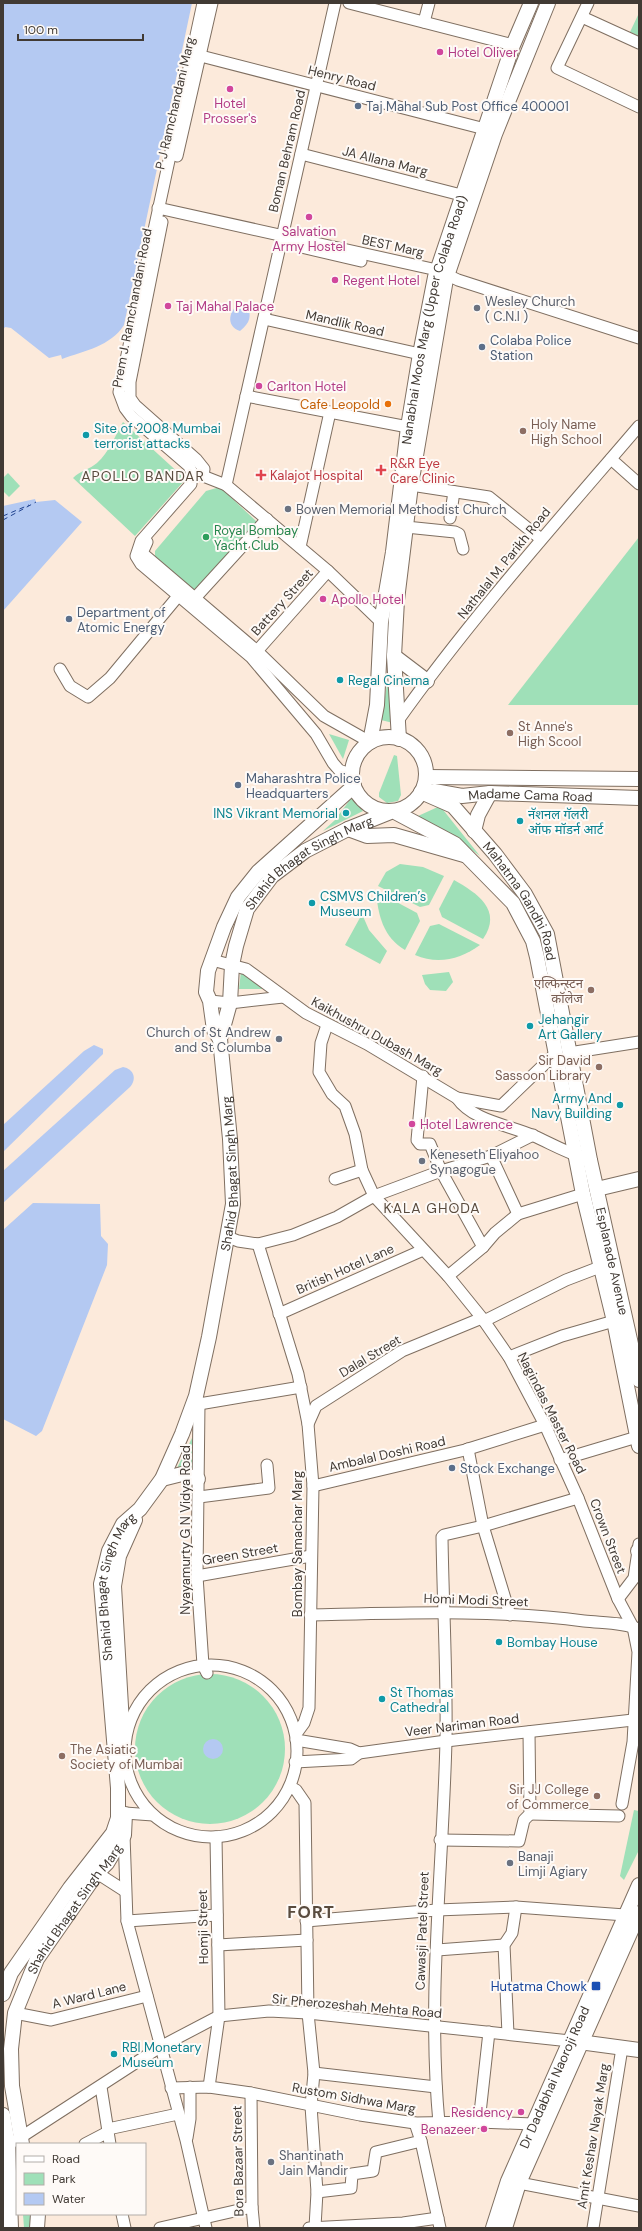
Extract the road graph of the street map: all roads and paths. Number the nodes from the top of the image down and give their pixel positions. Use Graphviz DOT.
graph roads {
  1 [pos="203,3"];
  2 [pos="212,3"];
  3 [pos="335,3"];
  4 [pos="349,3"];
  5 [pos="429,3"];
  6 [pos="531,3"];
  7 [pos="548,3"];
  8 [pos="588,3"];
  9 [pos="582,16"];
  10 [pos="424,22"];
  11 [pos="639,43"];
  12 [pos="513,45"];
  13 [pos="196,55"];
  14 [pos="316,86"];
  15 [pos="639,107"];
  16 [pos="485,129"];
  17 [pos="301,154"];
  18 [pos="467,197"];
  19 [pos="161,212"];
  20 [pos="282,238"];
  21 [pos="445,276"];
  22 [pos="264,319"];
  23 [pos="639,338"];
  24 [pos="420,354"];
  25 [pos="246,396"];
  26 [pos="330,412"];
  27 [pos="639,426"];
  28 [pos="408,427"];
  29 [pos="611,459"];
  30 [pos="203,476"];
  31 [pos="639,484"];
  32 [pos="226,485"];
  33 [pos="411,485"];
  34 [pos="454,492"];
  35 [pos="450,518"];
  36 [pos="267,519"];
  37 [pos="406,527"];
  38 [pos="541,539"];
  39 [pos="300,548"];
  40 [pos="463,549"];
  41 [pos="139,554"];
  42 [pos="328,571"];
  43 [pos="179,595"];
  44 [pos="195,598"];
  45 [pos="381,622"];
  46 [pos="257,651"];
  47 [pos="394,656"];
  48 [pos="60,669"];
  49 [pos="427,681"];
  50 [pos="397,722"];
  51 [pos="399,738"];
  52 [pos="370,742"];
  53 [pos="639,779"];
  54 [pos="353,781"];
  55 [pos="423,786"];
  56 [pos="490,793"];
  57 [pos="639,798"];
  58 [pos="393,811"];
  59 [pos="348,829"];
  60 [pos="474,831"];
  61 [pos="296,838"];
  62 [pos="305,851"];
  63 [pos="466,856"];
  64 [pos="212,960"];
  65 [pos="232,965"];
  66 [pos="283,997"];
  67 [pos="210,1001"];
  68 [pos="230,1003"];
  69 [pos="327,1025"];
  70 [pos="220,1038"];
  71 [pos="639,1042"];
  72 [pos="562,1054"];
  73 [pos="423,1076"];
  74 [pos="457,1098"];
  75 [pos="501,1106"];
  76 [pos="492,1121"];
  77 [pos="533,1135"];
  78 [pos="575,1155"];
  79 [pos="491,1156"];
  80 [pos="587,1169"];
  81 [pos="362,1170"];
  82 [pos="441,1171"];
  83 [pos="335,1179"];
  84 [pos="639,1179"];
  85 [pos="597,1189"];
  86 [pos="374,1196"];
  87 [pos="584,1199"];
  88 [pos="518,1214"];
  89 [pos="228,1237"];
  90 [pos="258,1244"];
  91 [pos="483,1247"];
  92 [pos="423,1250"];
  93 [pos="600,1266"];
  94 [pos="448,1276"];
  95 [pos="279,1314"];
  96 [pos="483,1319"];
  97 [pos="614,1321"];
  98 [pos="508,1356"];
  99 [pos="639,1380"];
  100 [pos="301,1387"];
  101 [pos="198,1400"];
  102 [pos="636,1414"];
  103 [pos="308,1424"];
  104 [pos="545,1425"];
  105 [pos="638,1441"];
  106 [pos="468,1449"];
  107 [pos="560,1460"];
  108 [pos="268,1465"];
  109 [pos="162,1479"];
  110 [pos="198,1479"];
  111 [pos="313,1486"];
  112 [pos="199,1498"];
  113 [pos="578,1498"];
  114 [pos="482,1526"];
  115 [pos="639,1549"];
  116 [pos="114,1553"];
  117 [pos="312,1556"];
  118 [pos="197,1576"];
  119 [pos="618,1599"];
  120 [pos="443,1612"];
  121 [pos="310,1615"];
  122 [pos="510,1615"];
  123 [pos="636,1628"];
  124 [pos="205,1669"];
  125 [pos="138,1704"];
  126 [pos="122,1709"];
  127 [pos="633,1720"];
  128 [pos="112,1722"];
  129 [pos="529,1732"];
  130 [pos="296,1737"];
  131 [pos="446,1741"];
  132 [pos="359,1753"];
  133 [pos="295,1762"];
  134 [pos="290,1787"];
  135 [pos="622,1804"];
  136 [pos="530,1814"];
  137 [pos="152,1815"];
  138 [pos="620,1816"];
  139 [pos="122,1824"];
  140 [pos="216,1837"];
  141 [pos="440,1840"];
  142 [pos="97,1873"];
  143 [pos="639,1885"];
  144 [pos="125,1891"];
  145 [pos="516,1908"];
  146 [pos="436,1910"];
  147 [pos="632,1914"];
  148 [pos="217,1915"];
  149 [pos="127,1921"];
  150 [pos="306,1921"];
  151 [pos="307,1940"];
  152 [pos="218,1945"];
  153 [pos="504,1945"];
  154 [pos="437,1950"];
  155 [pos="3,1994"];
  156 [pos="147,1996"];
  157 [pos="15,2013"];
  158 [pos="308,2013"];
  159 [pos="219,2016"];
  160 [pos="434,2026"];
  161 [pos="489,2032"];
  162 [pos="508,2034"];
  163 [pos="576,2042"];
  164 [pos="160,2047"];
  165 [pos="622,2048"];
  166 [pos="639,2050"];
  167 [pos="314,2073"];
  168 [pos="101,2087"];
  169 [pos="190,2087"];
  170 [pos="209,2087"];
  171 [pos="436,2087"];
  172 [pos="171,2088"];
  173 [pos="251,2093"];
  174 [pos="311,2106"];
  175 [pos="178,2114"];
  176 [pos="3,2115"];
  177 [pos="479,2122"];
  178 [pos="415,2123"];
  179 [pos="439,2123"];
  180 [pos="533,2124"];
  181 [pos="108,2130"];
  182 [pos="186,2140"];
  183 [pos="421,2141"];
  184 [pos="14,2143"];
  185 [pos="87,2143"];
  186 [pos="110,2143"];
  187 [pos="519,2183"];
  188 [pos="317,2192"];
  189 [pos="598,2198"];
  190 [pos="639,2206"];
  191 [pos="252,2207"];
  192 [pos="122,2215"];
  193 [pos="204,2217"];
  194 [pos="8,2219"];
  195 [pos="439,2223"];
  196 [pos="125,2228"];
  197 [pos="160,2228"];
  198 [pos="206,2228"];
  199 [pos="254,2228"];
  200 [pos="312,2228"];
  201 [pos="493,2228"];
  202 [pos="505,2228"];
  203 [pos="593,2228"];
  1 -- 13 [label="street, P J Ramchandani Marg"];
  2 -- 13 [label="street, P J Ramchandani Marg"];
  3 -- 14 [label="street, Boman Behram Road"];
  4 -- 10 [label="street"];
  5 -- 10 [label="street"];
  6 -- 12 [label="main road, Nanabhai Moos Marg (Upper Colaba Road)"];
  7 -- 18 [label="main road, Nanabhai Moos Marg (Upper Colaba Road)"];
  8 -- 9 [label="street"];
  9 -- 11 [label="street"];
  9 -- 15 [label="street"];
  10 -- 12 [label="street"];
  12 -- 16 [label="main road, Nanabhai Moos Marg (Upper Colaba Road)"];
  13 -- 14 [label="street, Henry Road"];
  13 -- 19 [label="street, P J Ramchandani Marg"];
  14 -- 16 [label="street, Henry Road"];
  14 -- 17 [label="street, Boman Behram Road"];
  16 -- 18 [label="main road, Nanabhai Moos Marg (Upper Colaba Road)"];
  17 -- 18 [label="street, JA Allana Marg"];
  17 -- 20 [label="street, Boman Behram Road"];
  18 -- 21 [label="main road, Nanabhai Moos Marg (Upper Colaba Road)"];
  19 -- 20 [label="street"];
  19 -- 30 [label="street, Prem J. Ramchandani Road"];
  19 -- 41 [label="street, Prem J. Ramchandani Road"];
  20 -- 21 [label="street"];
  20 -- 22 [label="street, Boman Behram Road"];
  21 -- 23 [label="street"];
  21 -- 24 [label="main road, Nanabhai Moos Marg (Upper Colaba Road)"];
  21 -- 33 [label="main road, Nanabhai Moos Marg (Upper Colaba Road)"];
  22 -- 24 [label="street, Mandlik Road"];
  22 -- 25 [label="street, Boman Behram Road"];
  24 -- 28 [label="main road, Nanabhai Moos Marg (Upper Colaba Road)"];
  25 -- 26 [label="street"];
  25 -- 32 [label="street, Boman Behram Road"];
  26 -- 28 [label="street"];
  26 -- 39 [label="street"];
  27 -- 29 [label="street, Nathalal M. Parikh Road"];
  28 -- 45 [label="main road, Nanabhai Moos Marg (Upper Colaba Road)"];
  29 -- 31 [label="street"];
  29 -- 38 [label="street, Nathalal M. Parikh Road"];
  30 -- 32 [label="street"];
  30 -- 41 [label="street"];
  32 -- 36 [label="street"];
  33 -- 34 [label="street"];
  33 -- 37 [label="main road, Nanabhai Moos Marg (Upper Colaba Road)"];
  34 -- 35 [label="street"];
  34 -- 38 [label="street"];
  36 -- 39 [label="street"];
  36 -- 44 [label="street"];
  37 -- 40 [label="street"];
  37 -- 47 [label="main road, Nanabhai Moos Marg (Upper Colaba Road)"];
  38 -- 49 [label="street, Nathalal M. Parikh Road"];
  39 -- 42 [label="street"];
  41 -- 43 [label="street"];
  41 -- 44 [label="street"];
  42 -- 45 [label="street"];
  42 -- 46 [label="street, Battery Street"];
  43 -- 48 [label="street"];
  43 -- 54 [label="street"];
  44 -- 46 [label="street"];
  45 -- 52 [label="main road, Nanabhai Moos Marg (Upper Colaba Road)"];
  46 -- 52 [label="street"];
  47 -- 49 [label="main road"];
  47 -- 50 [label="main road, Nanabhai Moos Marg (Upper Colaba Road)"];
  49 -- 50 [label="street, Nathalal M. Parikh Road"];
  50 -- 51 [label="main road, Nanabhai Moos Marg (Upper Colaba Road)"];
  51 -- 52 [label="main road"];
  51 -- 55 [label="main road"];
  52 -- 54 [label="main road"];
  53 -- 55 [label="main road, Madame Cama Road"];
  54 -- 58 [label="main road"];
  54 -- 61 [label="main road"];
  55 -- 56 [label="main road, Madame Cama Road"];
  55 -- 58 [label="main road"];
  55 -- 60 [label="main road"];
  56 -- 57 [label="main road, Madame Cama Road"];
  56 -- 60 [label="main road"];
  58 -- 59 [label="main road, Shahid Bhagat Singh Marg"];
  58 -- 63 [label="main road"];
  59 -- 62 [label="main road, Shahid Bhagat Singh Marg"];
  59 -- 63 [label="main road"];
  60 -- 72 [label="main road, Mahatma Gandhi Road"];
  61 -- 62 [label="main road"];
  61 -- 64 [label="main road"];
  62 -- 65 [label="main road, Shahid Bhagat Singh Marg"];
  63 -- 72 [label="main road"];
  64 -- 65 [label="street, Kaikhushru Dubash Marg"];
  64 -- 67 [label="main road"];
  65 -- 66 [label="street, Kaikhushru Dubash Marg"];
  65 -- 68 [label="main road, Shahid Bhagat Singh Marg"];
  66 -- 68 [label="street"];
  66 -- 69 [label="street, Kaikhushru Dubash Marg"];
  67 -- 68 [label="street"];
  67 -- 70 [label="main road"];
  68 -- 70 [label="main road, Shahid Bhagat Singh Marg"];
  69 -- 73 [label="street, Kaikhushru Dubash Marg"];
  69 -- 81 [label="street, Nagindas Master Road"];
  70 -- 89 [label="main road, Shahid Bhagat Singh Marg"];
  71 -- 72 [label="street"];
  72 -- 75 [label="street"];
  72 -- 78 [label="main road"];
  72 -- 80 [label="main road, Mahatma Gandhi Road"];
  73 -- 74 [label="street, Kaikhushru Dubash Marg"];
  73 -- 82 [label="street"];
  74 -- 75 [label="street, Kaikhushru Dubash Marg"];
  74 -- 76 [label="street, Kaikhushru Dubash Marg"];
  75 -- 76 [label="street"];
  76 -- 77 [label="street, Kaikhushru Dubash Marg"];
  77 -- 78 [label="street, Kaikhushru Dubash Marg"];
  77 -- 79 [label="street"];
  78 -- 80 [label="main road"];
  79 -- 82 [label="street"];
  79 -- 88 [label="street"];
  80 -- 85 [label="main road, Mahatma Gandhi Road"];
  80 -- 87 [label="main road"];
  81 -- 83 [label="street"];
  81 -- 86 [label="street, Nagindas Master Road"];
  82 -- 86 [label="street"];
  82 -- 91 [label="street"];
  84 -- 85 [label="main road"];
  85 -- 87 [label="main road"];
  85 -- 99 [label="main road, Esplanade Avenue"];
  86 -- 90 [label="street"];
  86 -- 92 [label="street, Nagindas Master Road"];
  87 -- 88 [label="street"];
  87 -- 93 [label="main road"];
  88 -- 91 [label="street"];
  89 -- 90 [label="street"];
  89 -- 101 [label="main road, Shahid Bhagat Singh Marg"];
  90 -- 95 [label="street, Bombay Samachar Marg"];
  91 -- 94 [label="street"];
  92 -- 94 [label="street, Nagindas Master Road"];
  92 -- 95 [label="street, British Hotel Lane"];
  93 -- 96 [label="street, Dalal Street"];
  93 -- 97 [label="main road"];
  94 -- 96 [label="street, Nagindas Master Road"];
  95 -- 100 [label="street, Bombay Samachar Marg"];
  96 -- 98 [label="street, Nagindas Master Road"];
  96 -- 103 [label="street, Dalal Street"];
  97 -- 98 [label="street"];
  97 -- 102 [label="main road"];
  98 -- 104 [label="street, Nagindas Master Road"];
  100 -- 101 [label="street"];
  100 -- 103 [label="street, Bombay Samachar Marg"];
  101 -- 109 [label="main road, Shahid Bhagat Singh Marg"];
  101 -- 110 [label="street, Nyayamurty G N Vidya Road"];
  102 -- 105 [label="main road"];
  103 -- 111 [label="street, Bombay Samachar Marg"];
  104 -- 106 [label="street, Ambalal Doshi Road"];
  104 -- 107 [label="street, Nagindas Master Road"];
  105 -- 107 [label="street"];
  106 -- 111 [label="street, Ambalal Doshi Road"];
  106 -- 114 [label="street"];
  107 -- 113 [label="street, Nagindas Master Road"];
  108 -- 112 [label="street"];
  109 -- 110 [label="main road"];
  109 -- 116 [label="main road, Shahid Bhagat Singh Marg"];
  110 -- 112 [label="street, Nyayamurty G N Vidya Road"];
  111 -- 117 [label="street, Bombay Samachar Marg"];
  112 -- 118 [label="street, Nyayamurty G N Vidya Road"];
  113 -- 114 [label="street"];
  113 -- 119 [label="street, Crown Street"];
  114 -- 120 [label="street, Cawasji Patel Street"];
  114 -- 122 [label="street"];
  115 -- 119 [label="street"];
  116 -- 126 [label="main road, Shahid Bhagat Singh Marg"];
  116 -- 128 [label="main road, Shahid Bhagat Singh Marg"];
  117 -- 118 [label="street, Green Street"];
  117 -- 121 [label="street, Bombay Samachar Marg"];
  118 -- 124 [label="street, Nyayamurty G N Vidya Road"];
  119 -- 123 [label="street, Crown Street"];
  120 -- 121 [label="street, Homi Modi Street"];
  120 -- 122 [label="street, Homi Modi Street"];
  120 -- 131 [label="street, Cawasji Patel Street"];
  121 -- 130 [label="street, Bombay Samachar Marg"];
  122 -- 123 [label="street, Homi Modi Street"];
  123 -- 127 [label="street"];
  124 -- 125 [label="street"];
  124 -- 130 [label="street"];
  125 -- 126 [label="street"];
  125 -- 137 [label="street"];
  126 -- 128 [label="street"];
  126 -- 139 [label="main road, Shahid Bhagat Singh Marg"];
  127 -- 129 [label="street, Veer Nariman Road"];
  127 -- 135 [label="street"];
  128 -- 139 [label="main road, Shahid Bhagat Singh Marg"];
  129 -- 131 [label="street, Veer Nariman Road"];
  129 -- 136 [label="street"];
  130 -- 132 [label="street, Veer Nariman Road"];
  130 -- 133 [label="street"];
  131 -- 132 [label="street, Veer Nariman Road"];
  131 -- 141 [label="street, Cawasji Patel Street"];
  132 -- 133 [label="street"];
  133 -- 134 [label="street"];
  134 -- 140 [label="street"];
  134 -- 150 [label="street"];
  136 -- 138 [label="street"];
  136 -- 141 [label="street"];
  137 -- 139 [label="street"];
  137 -- 140 [label="street"];
  139 -- 142 [label="main road, Shahid Bhagat Singh Marg"];
  139 -- 144 [label="street"];
  139 -- 155 [label="main road, Shahid Bhagat Singh Marg"];
  140 -- 148 [label="street, Homji Street"];
  141 -- 146 [label="street, Cawasji Patel Street"];
  142 -- 144 [label="street"];
  142 -- 157 [label="main road, Shahid Bhagat Singh Marg"];
  143 -- 147 [label="main road, Dr Dadabhai Naoroji Road"];
  144 -- 149 [label="street"];
  145 -- 146 [label="street"];
  145 -- 147 [label="street"];
  145 -- 153 [label="street"];
  146 -- 150 [label="street"];
  146 -- 154 [label="street, Cawasji Patel Street"];
  147 -- 163 [label="main road, Dr Dadabhai Naoroji Road"];
  148 -- 149 [label="street"];
  148 -- 152 [label="street, Homji Street"];
  149 -- 156 [label="street"];
  150 -- 151 [label="street"];
  151 -- 152 [label="street"];
  151 -- 158 [label="street"];
  152 -- 159 [label="street, Homji Street"];
  153 -- 154 [label="street"];
  153 -- 162 [label="street"];
  154 -- 160 [label="street, Cawasji Patel Street"];
  156 -- 157 [label="street, A Ward Lane"];
  156 -- 164 [label="street"];
  157 -- 184 [label="main road, Shahid Bhagat Singh Marg"];
  158 -- 159 [label="street, Sir Pherozeshah Mehta Road"];
  158 -- 160 [label="street, Sir Pherozeshah Mehta Road"];
  158 -- 167 [label="street"];
  159 -- 164 [label="street, Sir Pherozeshah Mehta Road"];
  159 -- 170 [label="street, Homji Street"];
  160 -- 161 [label="street, Sir Pherozeshah Mehta Road"];
  160 -- 171 [label="street, Cawasji Patel Street"];
  161 -- 162 [label="street, Sir Pherozeshah Mehta Road"];
  161 -- 177 [label="street"];
  162 -- 163 [label="street, Sir Pherozeshah Mehta Road"];
  163 -- 165 [label="main road"];
  163 -- 180 [label="main road, Dr Dadabhai Naoroji Road"];
  163 -- 187 [label="main road, Dr Dadabhai Naoroji Road"];
  164 -- 168 [label="street, Sir Pherozeshah Mehta Road"];
  164 -- 172 [label="street"];
  165 -- 166 [label="main road"];
  165 -- 189 [label="street, Amit Keshav Nayak Marg"];
  167 -- 171 [label="street"];
  167 -- 174 [label="street"];
  168 -- 181 [label="street"];
  168 -- 184 [label="street, Sir Pherozeshah Mehta Road"];
  169 -- 170 [label="street, Rustom Sidhwa Marg"];
  169 -- 172 [label="street, Rustom Sidhwa Marg"];
  169 -- 182 [label="street"];
  170 -- 173 [label="street, Rustom Sidhwa Marg"];
  171 -- 179 [label="street, Cawasji Patel Street"];
  172 -- 175 [label="street"];
  173 -- 174 [label="street, Rustom Sidhwa Marg"];
  173 -- 191 [label="street, Bora Bazaar Street"];
  174 -- 178 [label="street, Rustom Sidhwa Marg"];
  174 -- 188 [label="street"];
  175 -- 181 [label="street"];
  175 -- 182 [label="street"];
  176 -- 184 [label="main road, Shahid Bhagat Singh Marg"];
  177 -- 179 [label="street, Rustom Sidhwa Marg"];
  177 -- 180 [label="street, Rustom Sidhwa Marg"];
  178 -- 179 [label="street, Rustom Sidhwa Marg"];
  178 -- 183 [label="street"];
  180 -- 201 [label="main road, Dr Dadabhai Naoroji Road"];
  181 -- 185 [label="street"];
  181 -- 186 [label="street"];
  182 -- 193 [label="street"];
  183 -- 188 [label="street"];
  183 -- 195 [label="street"];
  184 -- 194 [label="main road, Shahid Bhagat Singh Marg"];
  187 -- 189 [label="street"];
  187 -- 202 [label="main road, Dr Dadabhai Naoroji Road"];
  188 -- 200 [label="street"];
  189 -- 190 [label="street"];
  189 -- 203 [label="street, Amit Keshav Nayak Marg"];
  191 -- 193 [label="street"];
  191 -- 199 [label="street, Bora Bazaar Street"];
  192 -- 196 [label="street"];
  193 -- 197 [label="street"];
  193 -- 198 [label="street"];
  195 -- 200 [label="street"];
}
